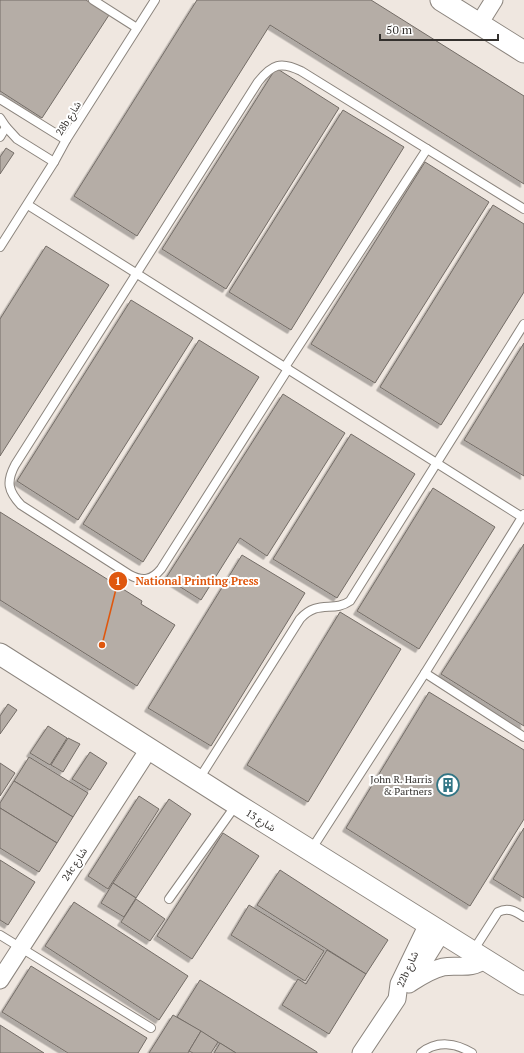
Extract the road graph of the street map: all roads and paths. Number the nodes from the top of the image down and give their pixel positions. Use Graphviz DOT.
graph roads {
  1 [pos="93,0"];
  2 [pos="155,0"];
  3 [pos="441,0"];
  4 [pos="494,0"];
  5 [pos="479,24"];
  6 [pos="137,28"];
  7 [pos="524,52"];
  8 [pos="0,99"];
  9 [pos="0,118"];
  10 [pos="6,127"];
  11 [pos="0,137"];
  12 [pos="66,140"];
  13 [pos="427,149"];
  14 [pos="54,162"];
  15 [pos="28,205"];
  16 [pos="524,209"];
  17 [pos="1,243"];
  18 [pos="136,273"];
  19 [pos="524,324"];
  20 [pos="286,368"];
  21 [pos="437,463"];
  22 [pos="522,521"];
  23 [pos="0,654"];
  24 [pos="425,673"];
  25 [pos="524,738"];
  26 [pos="149,749"];
  27 [pos="198,780"];
  28 [pos="236,804"];
  29 [pos="311,851"];
  30 [pos="169,899"];
  31 [pos="524,917"];
  32 [pos="435,928"];
  33 [pos="0,935"];
  34 [pos="21,948"];
  35 [pos="478,955"];
  36 [pos="0,980"];
  37 [pos="410,984"];
  38 [pos="524,984"];
  39 [pos="397,999"];
  40 [pos="151,1028"];
  41 [pos="361,1053"];
  42 [pos="421,1053"];
  43 [pos="472,1053"];
  1 -- 6 [label="lane"];
  2 -- 6 [label="lane, 28b شارع"];
  3 -- 5 [label="street"];
  4 -- 5 [label="street"];
  5 -- 7 [label="street"];
  6 -- 12 [label="lane, 28b شارع"];
  8 -- 12 [label="lane"];
  9 -- 10 [label="lane"];
  10 -- 11 [label="lane"];
  10 -- 14 [label="lane"];
  12 -- 14 [label="lane, 28b شارع"];
  13 -- 16 [label="lane"];
  13 -- 18 [label="lane"];
  13 -- 20 [label="lane"];
  14 -- 15 [label="lane, 28b شارع"];
  15 -- 17 [label="lane, 28b شارع"];
  15 -- 18 [label="lane"];
  18 -- 20 [label="lane"];
  18 -- 20 [label="lane"];
  19 -- 21 [label="lane"];
  20 -- 21 [label="lane"];
  21 -- 22 [label="lane"];
  21 -- 27 [label="lane"];
  22 -- 24 [label="lane"];
  23 -- 26 [label="street, شارع 13"];
  24 -- 25 [label="lane"];
  24 -- 29 [label="lane"];
  26 -- 27 [label="street, شارع 13"];
  26 -- 34 [label="street, 24c شارع"];
  27 -- 28 [label="street, شارع 13"];
  28 -- 29 [label="street, شارع 13"];
  28 -- 30 [label="lane"];
  29 -- 32 [label="street, شارع 13"];
  31 -- 35 [label="lane"];
  32 -- 35 [label="street, شارع 13"];
  32 -- 37 [label="street"];
  32 -- 39 [label="street, 22b شارع"];
  33 -- 34 [label="lane"];
  34 -- 36 [label="street, 24c شارع"];
  34 -- 40 [label="lane"];
  35 -- 37 [label="street"];
  35 -- 38 [label="street, شارع 13"];
  37 -- 39 [label="street"];
  39 -- 41 [label="street, 22b شارع"];
  42 -- 43 [label="lane"];
}
